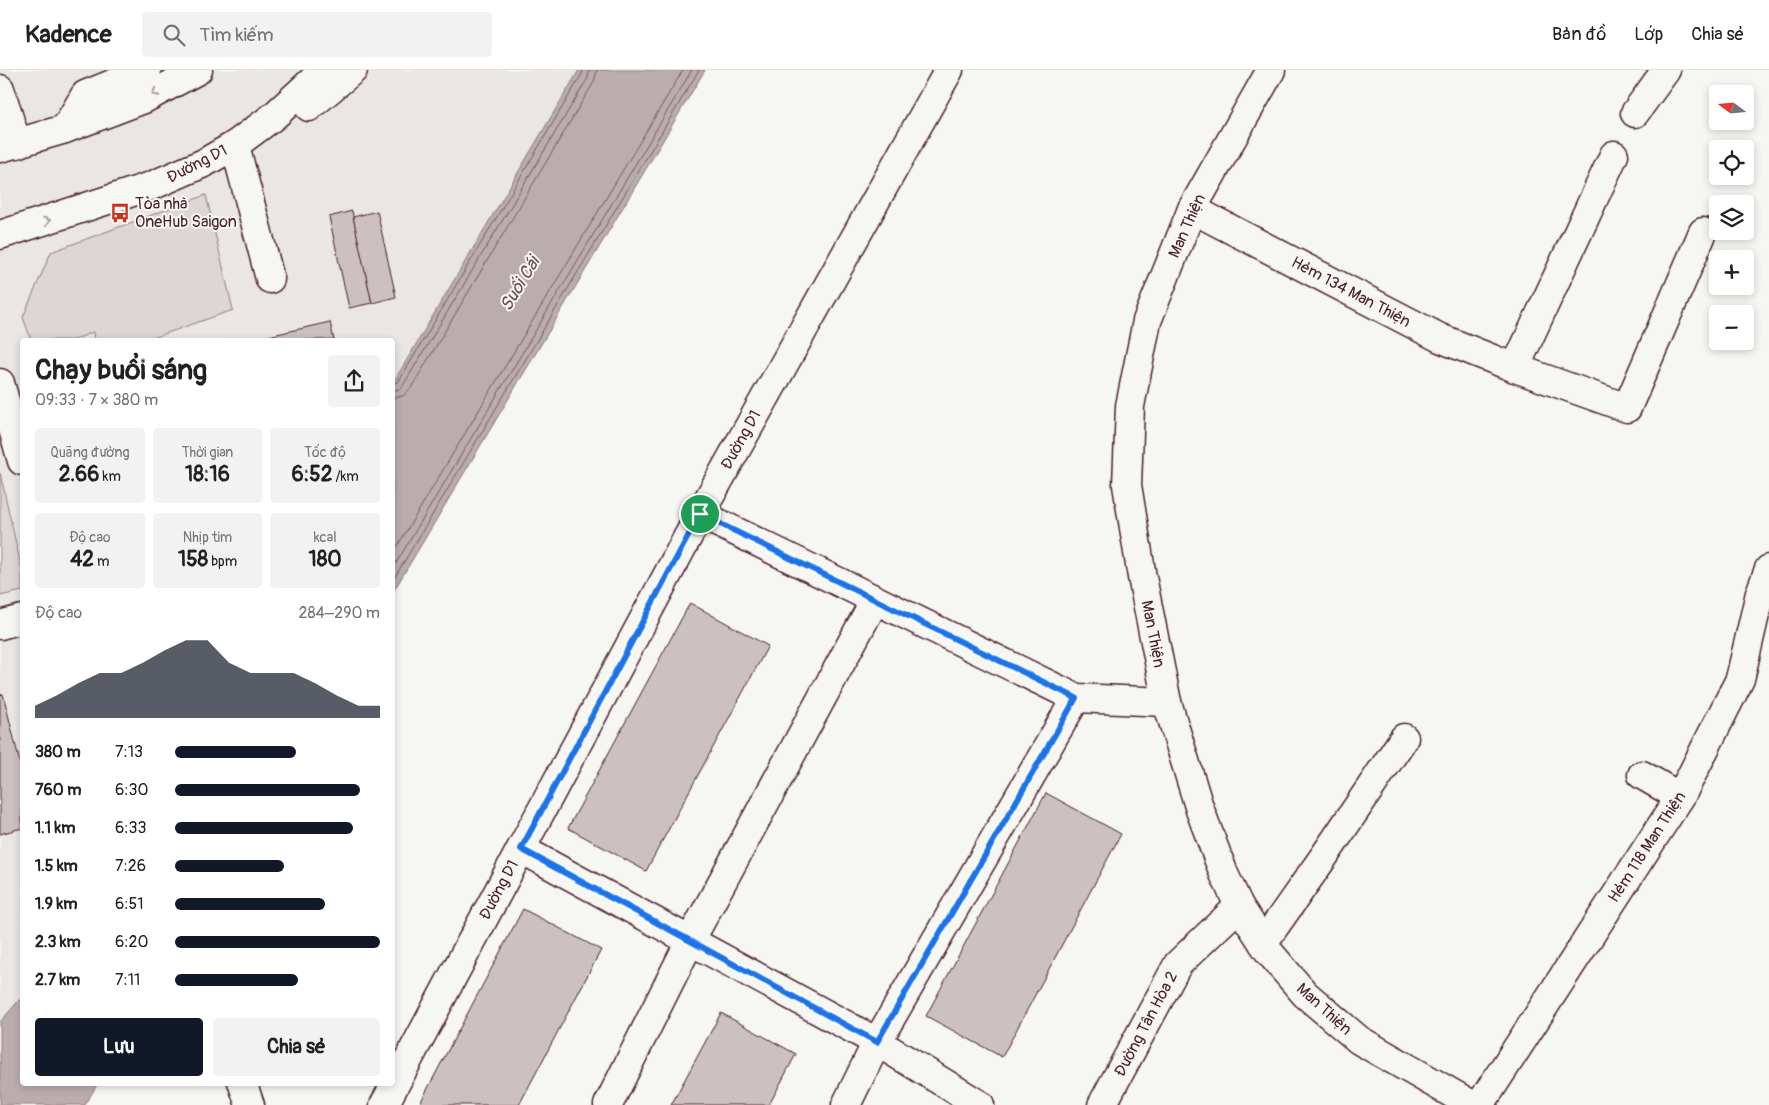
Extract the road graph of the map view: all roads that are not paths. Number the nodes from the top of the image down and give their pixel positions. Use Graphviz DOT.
graph roads {
  1 [pos="146,70"];
  2 [pos="198,70"];
  3 [pos="324,70"];
  4 [pos="352,70"];
  5 [pos="948,70"];
  6 [pos="1271,70"];
  7 [pos="1666,70"];
  8 [pos="0,88"];
  9 [pos="1636,113"];
  10 [pos="274,116"];
  11 [pos="65,129"];
  12 [pos="235,145"];
  13 [pos="8,146"];
  14 [pos="1614,155"];
  15 [pos="1192,209"];
  16 [pos="1703,232"];
  17 [pos="0,235"];
  18 [pos="270,279"];
  19 [pos="1515,368"];
  20 [pos="0,382"];
  21 [pos="20,455"];
  22 [pos="700,514"];
  23 [pos="1769,569"];
  24 [pos="875,600"];
  25 [pos="20,620"];
  26 [pos="0,625"];
  27 [pos="1076,698"];
  28 [pos="1167,702"];
  29 [pos="1404,738"];
  30 [pos="1642,775"];
  31 [pos="1680,797"];
  32 [pos="521,849"];
  33 [pos="1239,906"];
  34 [pos="690,941"];
  35 [pos="1263,943"];
  36 [pos="877,1042"];
  37 [pos="395,1084"];
  38 [pos="243,1086"];
  39 [pos="394,1086"];
  40 [pos="250,1105"];
  41 [pos="384,1105"];
  42 [pos="608,1105"];
  43 [pos="846,1105"];
  44 [pos="980,1105"];
  45 [pos="1102,1105"];
  46 [pos="1472,1105"];
  47 [pos="1480,1105"];
  1 -- 11 [label="street"];
  2 -- 11 [label="street, one-way"];
  3 -- 10 [label="street, Đường D1"];
  4 -- 10 [label="street, Đường D1"];
  5 -- 22 [label="street, Đường D1"];
  6 -- 15 [label="street, Man Thiện"];
  7 -- 9 [label="street"];
  8 -- 13 [label="street"];
  10 -- 12 [label="street, Đường D1"];
  11 -- 13 [label="street"];
  17 -- 12 [label="street, Đường D1, one-way"];
  12 -- 18 [label="street"];
  14 -- 19 [label="street"];
  15 -- 19 [label="street, Hẻm 134 Man Thiện"];
  15 -- 28 [label="street, Man Thiện"];
  16 -- 19 [label="street, Hẻm 134 Man Thiện"];
  20 -- 21 [label="street"];
  22 -- 24 [label="street"];
  22 -- 32 [label="street, Đường D1"];
  23 -- 31 [label="street, Hẻm 118 Man Thiện"];
  24 -- 27 [label="street"];
  24 -- 34 [label="street"];
  25 -- 26 [label="street"];
  27 -- 28 [label="street"];
  27 -- 36 [label="street"];
  28 -- 33 [label="street, Man Thiện"];
  29 -- 35 [label="street"];
  30 -- 31 [label="street"];
  31 -- 47 [label="street, Hẻm 118 Man Thiện"];
  32 -- 34 [label="street"];
  32 -- 37 [label="street, Đường D1"];
  33 -- 35 [label="street, Man Thiện"];
  33 -- 45 [label="street, Đường Tân Hòa 2"];
  34 -- 36 [label="street"];
  34 -- 42 [label="street"];
  35 -- 46 [label="street, Man Thiện"];
  36 -- 43 [label="street"];
  36 -- 44 [label="street"];
  38 -- 40 [label="street"];
  39 -- 41 [label="street, Đường D1"];
}
